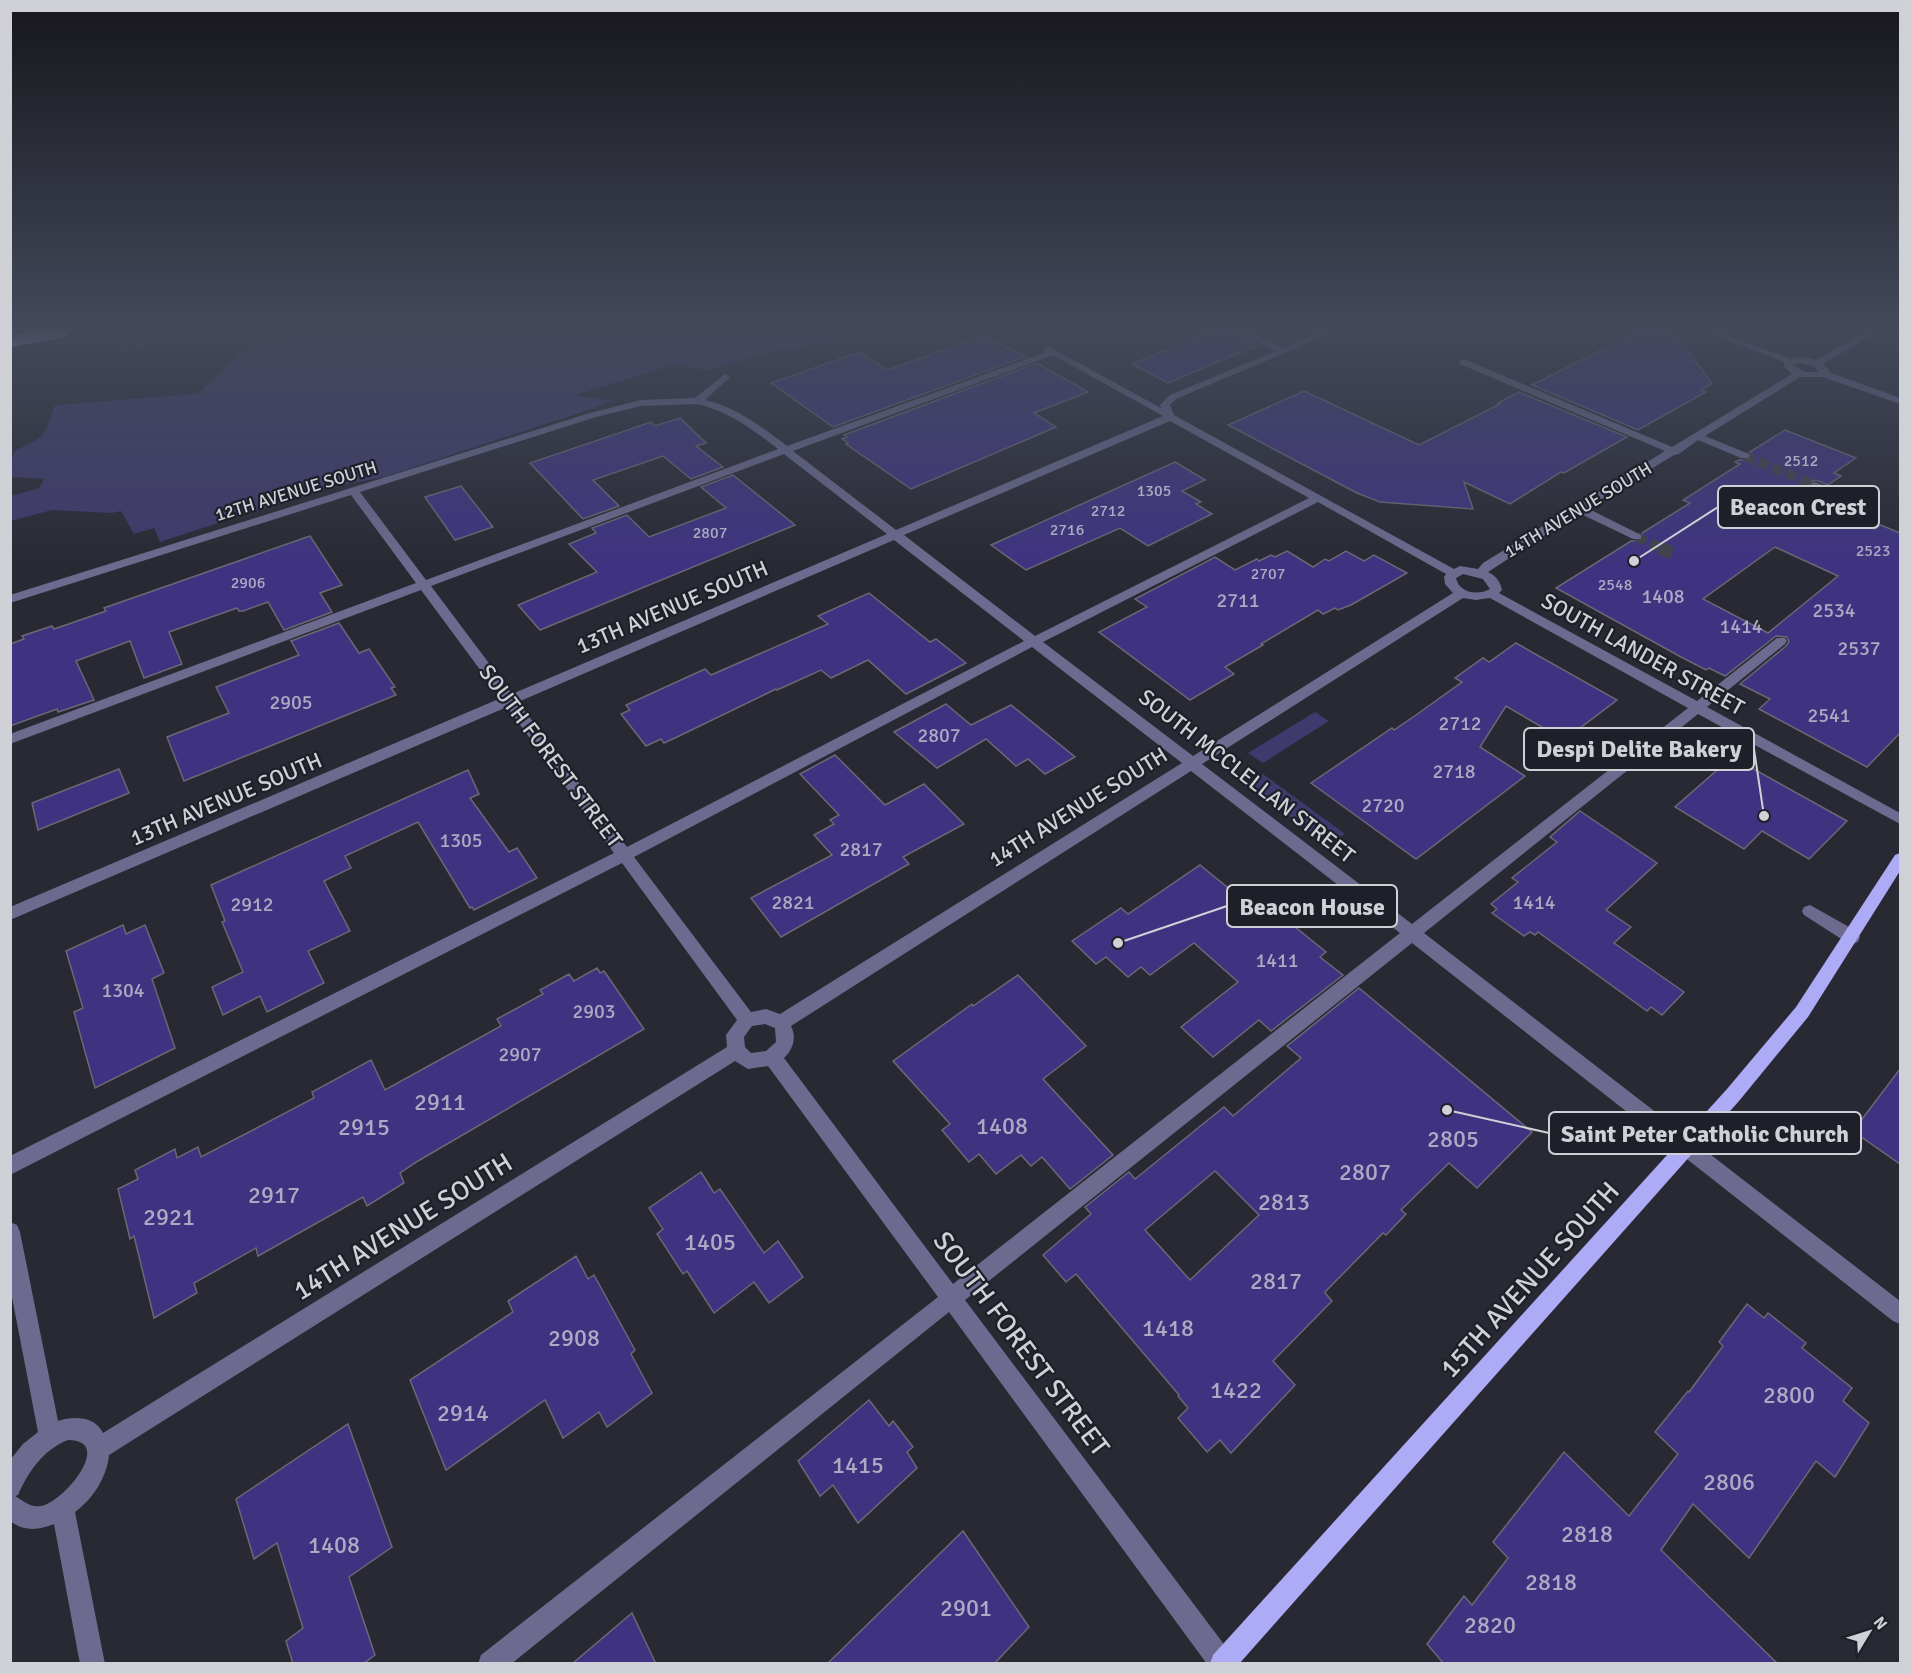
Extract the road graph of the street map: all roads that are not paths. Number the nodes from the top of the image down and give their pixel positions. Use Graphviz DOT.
graph roads {
  1 [pos="614,409"];
  2 [pos="726,409"];
  3 [pos="895,409"];
  4 [pos="1156,409"];
  5 [pos="1167,409"];
  6 [pos="1574,409"];
  7 [pos="1743,409"];
  8 [pos="1170,417"];
  9 [pos="1699,437"];
  10 [pos="785,450"];
  11 [pos="1675,452"];
  12 [pos="1745,456"];
  13 [pos="1815,485"];
  14 [pos="354,491"];
  15 [pos="1318,498"];
  16 [pos="1863,505"];
  17 [pos="1580,509"];
  18 [pos="895,534"];
  19 [pos="1637,537"];
  20 [pos="1453,573"];
  21 [pos="1480,573"];
  22 [pos="424,584"];
  23 [pos="1462,593"];
  24 [pos="1492,594"];
  25 [pos="10,599"];
  26 [pos="1034,641"];
  27 [pos="1781,641"];
  28 [pos="509,700"];
  29 [pos="1698,708"];
  30 [pos="10,739"];
  31 [pos="1191,763"];
  32 [pos="1900,819"];
  33 [pos="624,855"];
  34 [pos="1900,859"];
  35 [pos="1810,911"];
  36 [pos="10,914"];
  37 [pos="1411,932"];
  38 [pos="1852,937"];
  39 [pos="747,1020"];
  40 [pos="781,1023"];
  41 [pos="736,1051"];
  42 [pos="773,1058"];
  43 [pos="1688,1147"];
  44 [pos="10,1166"];
  45 [pos="10,1232"];
  46 [pos="951,1298"];
  47 [pos="1900,1314"];
  48 [pos="50,1437"];
  49 [pos="98,1449"];
  50 [pos="10,1487"];
  51 [pos="10,1506"];
  52 [pos="63,1508"];
  53 [pos="1222,1663"];
  54 [pos="93,1664"];
  55 [pos="490,1664"];
  1 -- 14 [label="street, 12TH AVENUE SOUTH"];
  2 -- 10 [label="street, SOUTH MCCLELLAN STREET"];
  3 -- 10 [label="street"];
  4 -- 8 [label="street"];
  5 -- 8 [label="street"];
  6 -- 11 [label="street"];
  7 -- 9 [label="street, 14TH AVENUE SOUTH"];
  8 -- 15 [label="street"];
  8 -- 18 [label="street, 13TH AVENUE SOUTH"];
  9 -- 11 [label="street, 14TH AVENUE SOUTH"];
  9 -- 12 [label="street"];
  10 -- 18 [label="street, SOUTH MCCLELLAN STREET"];
  10 -- 22 [label="street"];
  11 -- 17 [label="street, 14TH AVENUE SOUTH"];
  13 -- 16 [label="street"];
  14 -- 22 [label="street, SOUTH FOREST STREET"];
  14 -- 25 [label="street, 12TH AVENUE SOUTH"];
  15 -- 20 [label="street"];
  15 -- 26 [label="street"];
  17 -- 19 [label="street"];
  17 -- 21 [label="street, 14TH AVENUE SOUTH"];
  18 -- 26 [label="street, SOUTH MCCLELLAN STREET"];
  18 -- 28 [label="street, 13TH AVENUE SOUTH"];
  20 -- 21 [label="street"];
  20 -- 23 [label="street"];
  21 -- 24 [label="street"];
  22 -- 28 [label="street, SOUTH FOREST STREET"];
  22 -- 30 [label="street"];
  23 -- 24 [label="street"];
  23 -- 31 [label="street, 14TH AVENUE SOUTH"];
  24 -- 29 [label="street, SOUTH LANDER STREET"];
  26 -- 31 [label="street, SOUTH MCCLELLAN STREET"];
  26 -- 33 [label="street"];
  27 -- 29 [label="street"];
  28 -- 33 [label="street, SOUTH FOREST STREET"];
  28 -- 36 [label="street, 13TH AVENUE SOUTH"];
  29 -- 32 [label="street, SOUTH LANDER STREET"];
  29 -- 37 [label="street"];
  31 -- 37 [label="street, SOUTH MCCLELLAN STREET"];
  31 -- 40 [label="street, 14TH AVENUE SOUTH"];
  33 -- 39 [label="street, SOUTH FOREST STREET"];
  33 -- 44 [label="street"];
  34 -- 38 [label="main road, 15TH AVENUE SOUTH"];
  35 -- 38 [label="street"];
  37 -- 43 [label="street, SOUTH MCCLELLAN STREET"];
  37 -- 46 [label="street"];
  38 -- 43 [label="main road, 15TH AVENUE SOUTH"];
  39 -- 40 [label="street"];
  39 -- 41 [label="street"];
  40 -- 42 [label="street"];
  41 -- 42 [label="street"];
  41 -- 49 [label="street, 14TH AVENUE SOUTH"];
  42 -- 46 [label="street, SOUTH FOREST STREET"];
  43 -- 47 [label="street, SOUTH MCCLELLAN STREET"];
  43 -- 53 [label="main road, 15TH AVENUE SOUTH"];
  45 -- 48 [label="street"];
  46 -- 53 [label="street, SOUTH FOREST STREET"];
  46 -- 55 [label="street"];
  48 -- 49 [label="street"];
  48 -- 50 [label="street"];
  49 -- 52 [label="street"];
  51 -- 52 [label="street"];
  52 -- 54 [label="street"];
}
